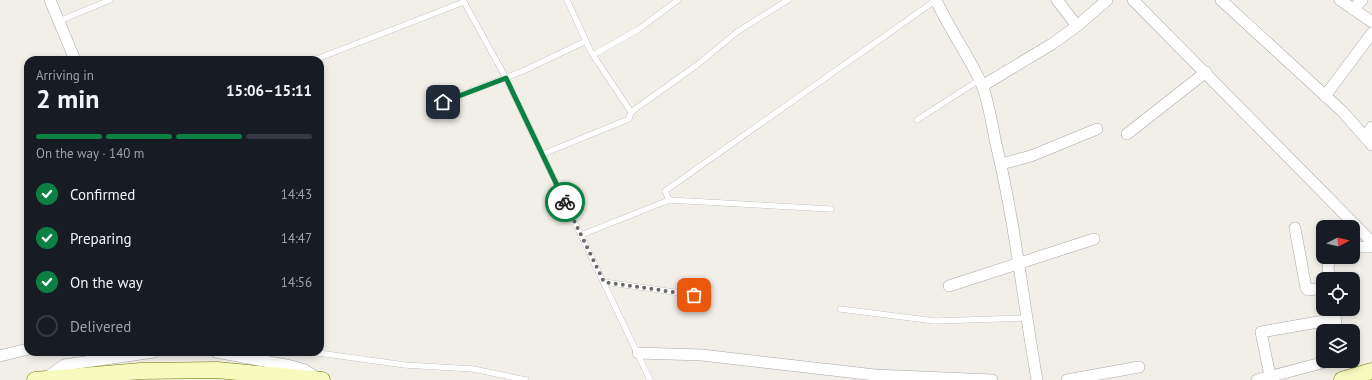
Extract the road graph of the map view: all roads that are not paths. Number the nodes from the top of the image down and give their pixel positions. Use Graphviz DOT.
graph roads {
  1 [pos="50,0"];
  2 [pos="110,0"];
  3 [pos="568,0"];
  4 [pos="678,0"];
  5 [pos="788,0"];
  6 [pos="936,0"];
  7 [pos="1057,0"];
  8 [pos="1107,0"];
  9 [pos="1133,0"];
  10 [pos="1221,0"];
  11 [pos="1340,0"];
  12 [pos="1362,0"];
  13 [pos="464,1"];
  14 [pos="1353,9"];
  15 [pos="59,21"];
  16 [pos="1372,22"];
  17 [pos="1077,26"];
  18 [pos="1372,33"];
  19 [pos="586,41"];
  20 [pos="593,55"];
  21 [pos="73,56"];
  22 [pos="324,56"];
  23 [pos="1206,72"];
  24 [pos="506,78"];
  25 [pos="980,83"];
  26 [pos="1325,96"];
  27 [pos="429,107"];
  28 [pos="631,112"];
  29 [pos="917,120"];
  30 [pos="1372,127"];
  31 [pos="1097,129"];
  32 [pos="1126,134"];
  33 [pos="1368,141"];
  34 [pos="542,154"];
  35 [pos="1001,164"];
  36 [pos="669,200"];
  37 [pos="831,209"];
  38 [pos="1294,228"];
  39 [pos="581,235"];
  40 [pos="1094,239"];
  41 [pos="1372,242"];
  42 [pos="1360,247"];
  43 [pos="1372,247"];
  44 [pos="1020,265"];
  45 [pos="604,282"];
  46 [pos="949,286"];
  47 [pos="1316,289"];
  48 [pos="709,297"];
  49 [pos="840,309"];
  50 [pos="1327,316"];
  51 [pos="1027,318"];
  52 [pos="24,350"];
  53 [pos="638,353"];
  54 [pos="324,354"];
  55 [pos="0,356"];
  56 [pos="126,356"];
  57 [pos="237,356"];
  58 [pos="1316,364"];
  59 [pos="1139,367"];
  60 [pos="217,370"];
  61 [pos="1372,371"];
  62 [pos="1270,376"];
  63 [pos="40,379"];
  64 [pos="234,380"];
  65 [pos="320,380"];
  66 [pos="526,380"];
  67 [pos="650,380"];
  68 [pos="992,380"];
  69 [pos="1037,380"];
  70 [pos="1067,380"];
  71 [pos="1257,380"];
  72 [pos="1342,380"];
  1 -- 15 [label="street"];
  2 -- 15 [label="lane"];
  3 -- 19 [label="lane"];
  4 -- 20 [label="lane"];
  5 -- 28 [label="lane"];
  6 -- 25 [label="street"];
  6 -- 36 [label="lane"];
  7 -- 17 [label="street"];
  8 -- 17 [label="street"];
  9 -- 23 [label="street"];
  10 -- 26 [label="street"];
  11 -- 14 [label="street"];
  12 -- 14 [label="street"];
  13 -- 22 [label="lane"];
  13 -- 24 [label="lane"];
  14 -- 16 [label="street"];
  15 -- 21 [label="street"];
  17 -- 25 [label="street"];
  18 -- 26 [label="street"];
  19 -- 20 [label="lane"];
  19 -- 24 [label="lane"];
  20 -- 28 [label="lane"];
  23 -- 32 [label="street"];
  23 -- 41 [label="street"];
  24 -- 27 [label="lane"];
  24 -- 34 [label="lane"];
  25 -- 29 [label="lane"];
  25 -- 35 [label="street"];
  26 -- 33 [label="street"];
  28 -- 34 [label="lane"];
  30 -- 33 [label="street"];
  31 -- 35 [label="street"];
  34 -- 39 [label="lane"];
  35 -- 44 [label="street"];
  36 -- 37 [label="lane"];
  36 -- 39 [label="lane"];
  38 -- 47 [label="street"];
  39 -- 45 [label="lane"];
  40 -- 44 [label="street"];
  42 -- 43 [label="street"];
  44 -- 46 [label="street"];
  44 -- 51 [label="street"];
  45 -- 48 [label="lane"];
  45 -- 53 [label="lane"];
  49 -- 51 [label="lane"];
  50 -- 62 [label="street"];
  51 -- 69 [label="street"];
  52 -- 55 [label="street"];
  53 -- 67 [label="lane"];
  53 -- 68 [label="street"];
  54 -- 66 [label="lane"];
  56 -- 63 [label="street"];
  57 -- 65 [label="street"];
  58 -- 62 [label="street"];
  59 -- 70 [label="street"];
  60 -- 63 [label="main road"];
  60 -- 64 [label="street"];
  60 -- 65 [label="main road"];
  61 -- 72 [label="main road"];
  62 -- 71 [label="street"];
}
